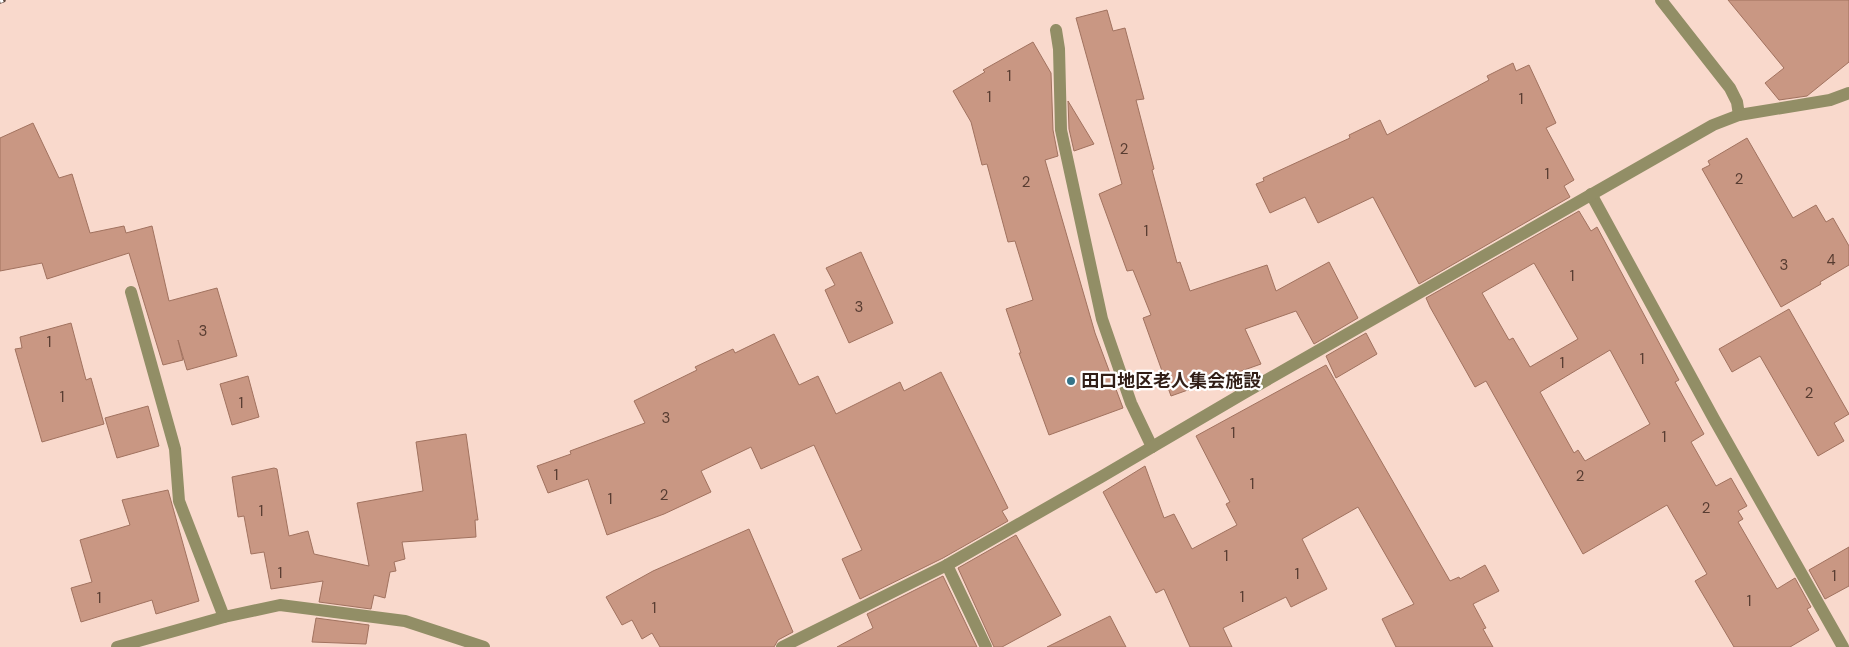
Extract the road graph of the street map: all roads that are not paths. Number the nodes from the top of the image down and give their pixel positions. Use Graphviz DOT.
graph roads {
  1 [pos="1660,0"];
  2 [pos="1056,30"];
  3 [pos="1849,93"];
  4 [pos="1739,115"];
  5 [pos="1591,194"];
  6 [pos="131,292"];
  7 [pos="1152,447"];
  8 [pos="947,565"];
  9 [pos="224,617"];
  10 [pos="118,647"];
  11 [pos="484,647"];
  12 [pos="782,647"];
  13 [pos="986,647"];
  14 [pos="1843,647"];
  1 -- 4 [label="street"];
  2 -- 7 [label="street"];
  3 -- 4 [label="street"];
  4 -- 5 [label="street"];
  5 -- 7 [label="street"];
  5 -- 14 [label="street"];
  6 -- 9 [label="street"];
  7 -- 8 [label="street"];
  8 -- 12 [label="street"];
  8 -- 13 [label="street"];
  9 -- 10 [label="street"];
  9 -- 11 [label="street"];
}
